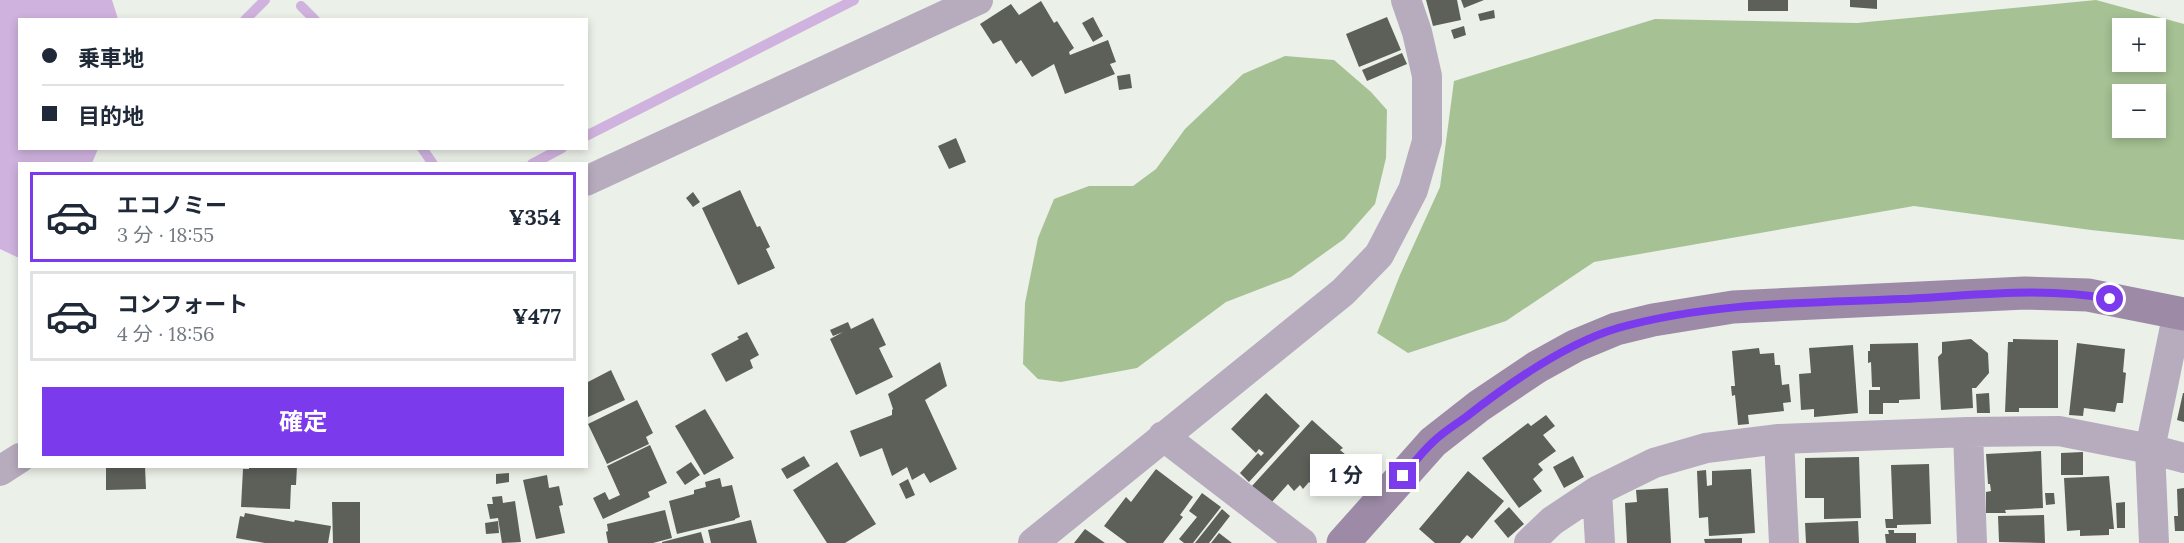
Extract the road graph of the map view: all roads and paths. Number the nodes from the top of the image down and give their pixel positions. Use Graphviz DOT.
graph roads {
  1 [pos="978,0"];
  2 [pos="1406,0"];
  3 [pos="588,180"];
  4 [pos="2181,313"];
  5 [pos="1968,432"];
  6 [pos="1163,436"];
  7 [pos="1779,440"];
  8 [pos="2150,449"];
  9 [pos="2184,458"];
  10 [pos="18,459"];
  11 [pos="0,471"];
  12 [pos="1597,491"];
  13 [pos="1033,543"];
  14 [pos="1302,543"];
  15 [pos="1343,543"];
  16 [pos="1529,543"];
  17 [pos="1600,543"];
  18 [pos="1784,543"];
  19 [pos="1972,543"];
  20 [pos="2154,543"];
  1 -- 3 [label="street"];
  2 -- 6 [label="street"];
  4 -- 8 [label="street"];
  4 -- 15 [label="street"];
  5 -- 7 [label="street"];
  5 -- 8 [label="street"];
  5 -- 19 [label="street"];
  6 -- 13 [label="street"];
  6 -- 14 [label="street"];
  7 -- 12 [label="street"];
  7 -- 18 [label="street"];
  8 -- 9 [label="street"];
  8 -- 20 [label="street"];
  10 -- 11 [label="street"];
  12 -- 16 [label="street"];
  12 -- 17 [label="street"];
}
